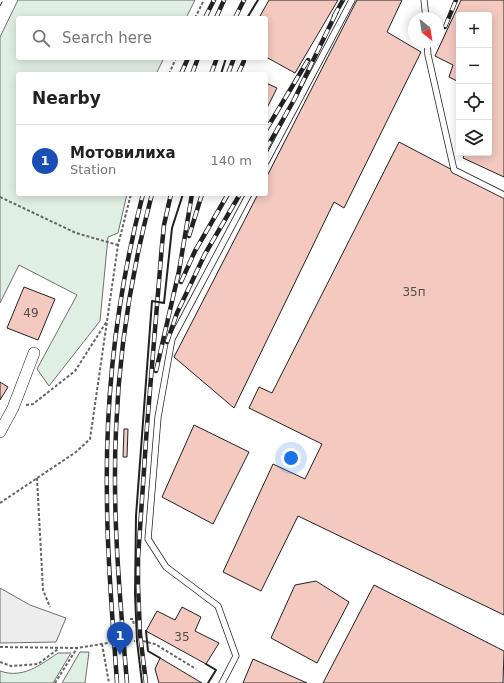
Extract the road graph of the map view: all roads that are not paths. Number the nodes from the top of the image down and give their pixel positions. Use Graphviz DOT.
graph roads {
  1 [pos="352,0"];
  2 [pos="424,0"];
  3 [pos="425,12"];
  4 [pos="428,48"];
  5 [pos="268,158"];
  6 [pos="504,195"];
  7 [pos="248,196"];
  8 [pos="34,353"];
  9 [pos="0,432"];
  10 [pos="222,683"];
  1 -- 5 [label="lane"];
  2 -- 3 [label="lane"];
  4 -- 6 [label="lane"];
  7 -- 10 [label="lane"];
  8 -- 9 [label="street"];
}
